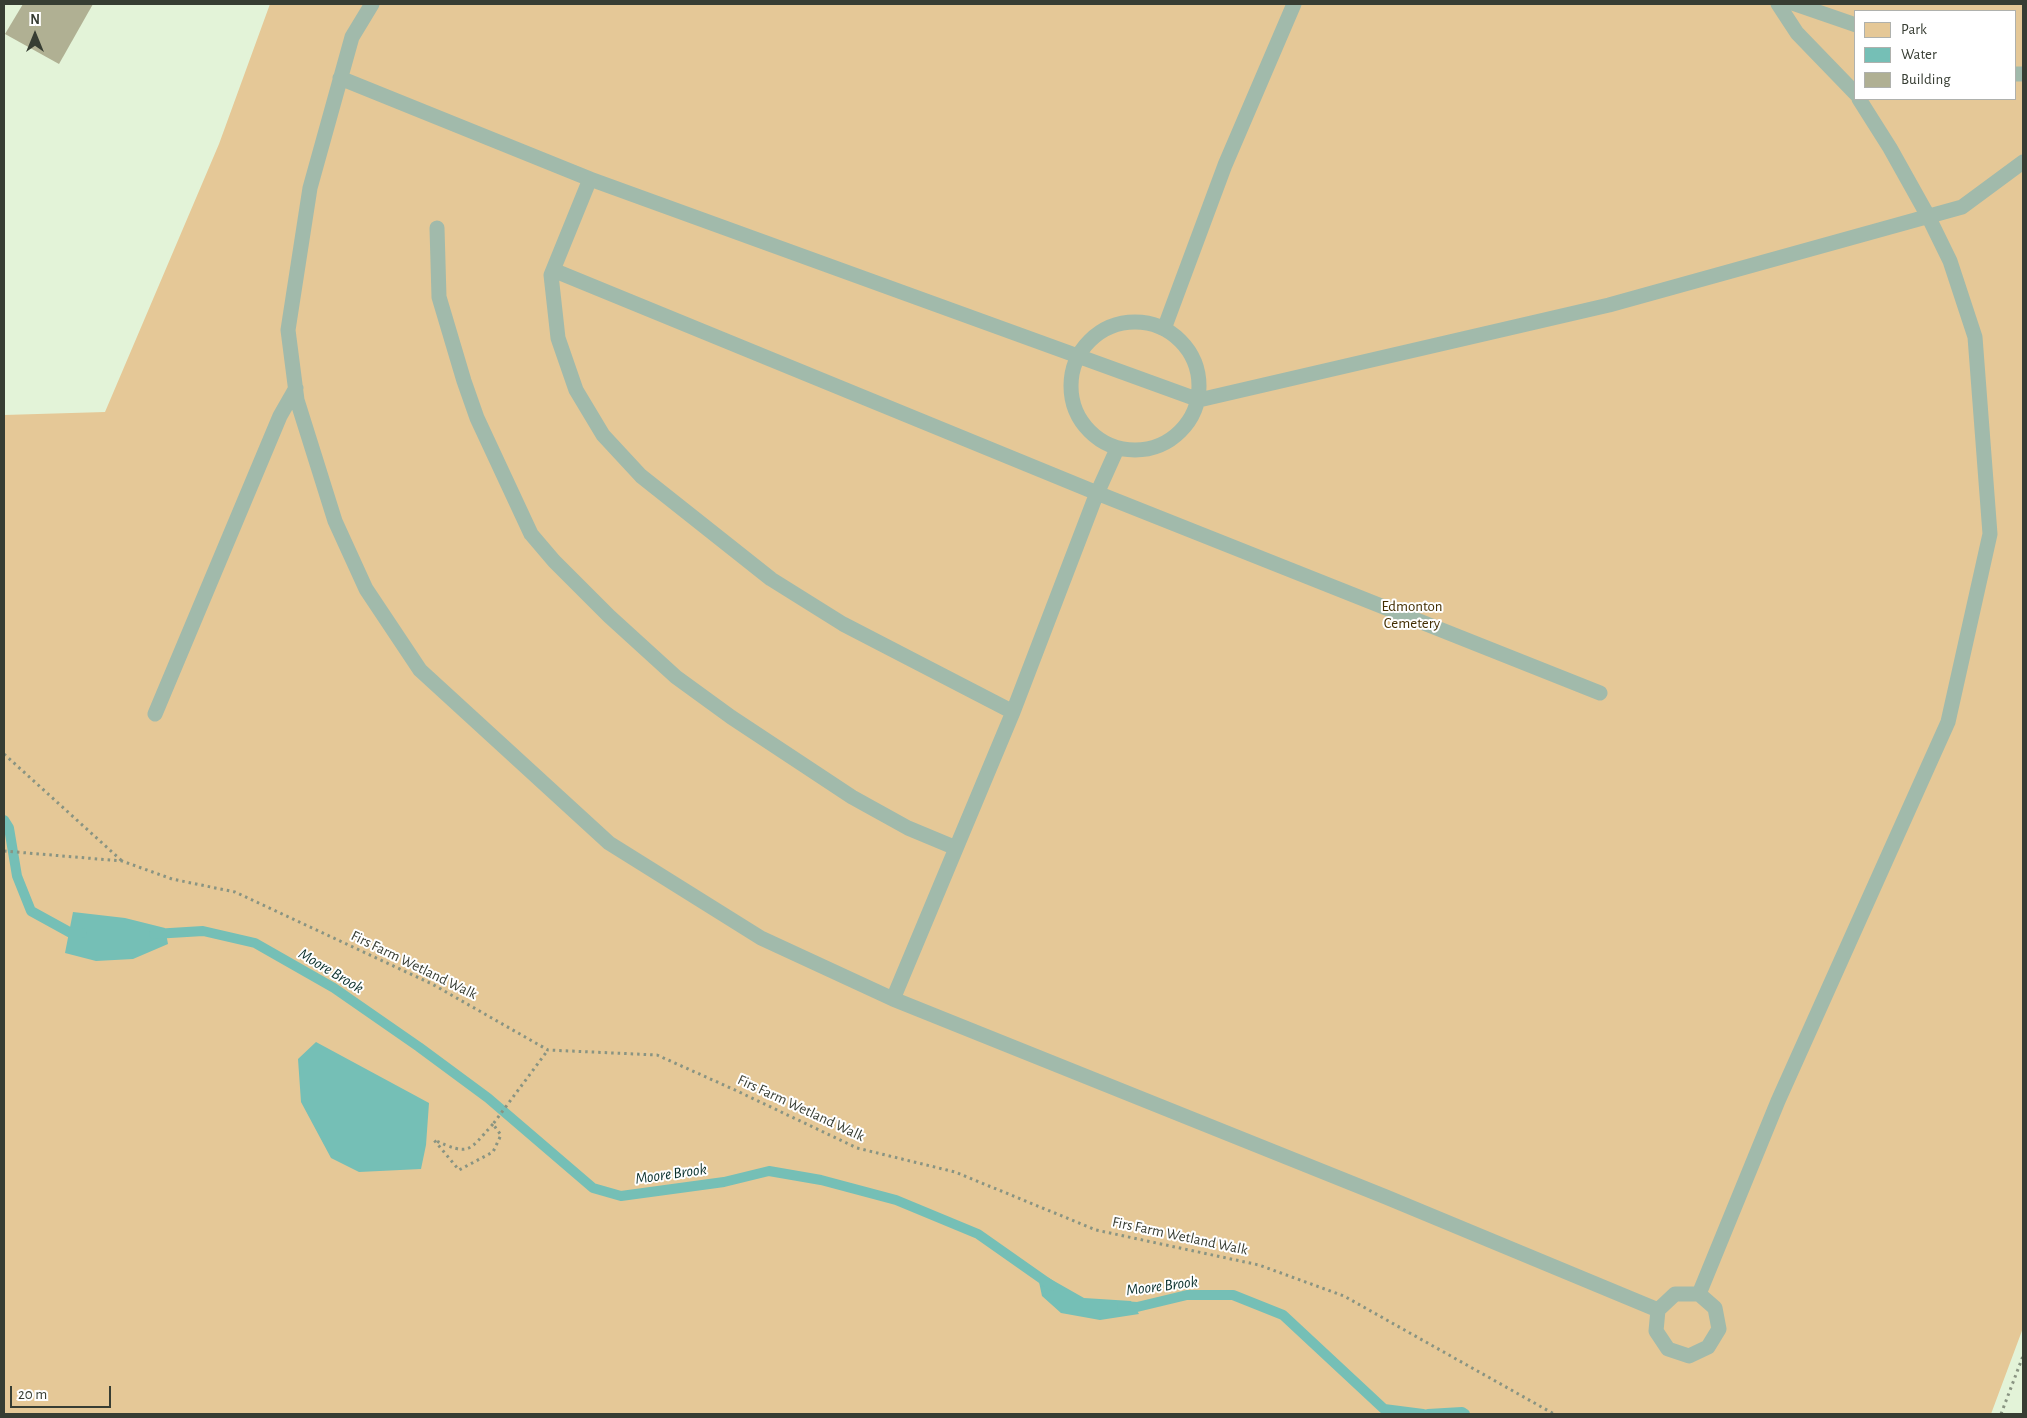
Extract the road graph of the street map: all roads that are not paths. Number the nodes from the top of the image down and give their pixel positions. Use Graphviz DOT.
graph roads {
  1 [pos="372,4"];
  2 [pos="1294,4"];
  3 [pos="1778,4"];
  4 [pos="1795,4"];
  5 [pos="1854,24"];
  6 [pos="340,78"];
  7 [pos="1854,92"];
  8 [pos="1859,100"];
  9 [pos="2023,162"];
  10 [pos="590,179"];
  11 [pos="1928,216"];
  12 [pos="437,228"];
  13 [pos="553,270"];
  14 [pos="1164,329"];
  15 [pos="1077,355"];
  16 [pos="296,388"];
  17 [pos="1199,400"];
  18 [pos="1117,450"];
  19 [pos="1098,493"];
  20 [pos="1600,693"];
  21 [pos="1012,712"];
  22 [pos="155,714"];
  23 [pos="956,848"];
  24 [pos="893,999"];
  25 [pos="1699,1294"];
  26 [pos="1658,1310"];
  1 -- 6 [label="lane"];
  2 -- 14 [label="lane"];
  3 -- 7 [label="lane"];
  4 -- 5 [label="lane"];
  6 -- 10 [label="lane"];
  6 -- 16 [label="lane"];
  8 -- 11 [label="lane"];
  9 -- 11 [label="lane"];
  10 -- 13 [label="lane"];
  10 -- 15 [label="lane"];
  11 -- 17 [label="lane"];
  11 -- 25 [label="lane"];
  12 -- 23 [label="lane"];
  13 -- 19 [label="lane"];
  13 -- 21 [label="lane"];
  14 -- 15 [label="lane"];
  14 -- 17 [label="lane"];
  15 -- 17 [label="lane"];
  15 -- 18 [label="lane"];
  16 -- 22 [label="lane"];
  16 -- 24 [label="lane"];
  17 -- 18 [label="lane"];
  18 -- 19 [label="lane"];
  19 -- 20 [label="lane"];
  19 -- 21 [label="lane"];
  21 -- 23 [label="lane"];
  23 -- 24 [label="lane"];
  24 -- 26 [label="lane"];
  25 -- 26 [label="lane"];
  25 -- 26 [label="lane"];
}
